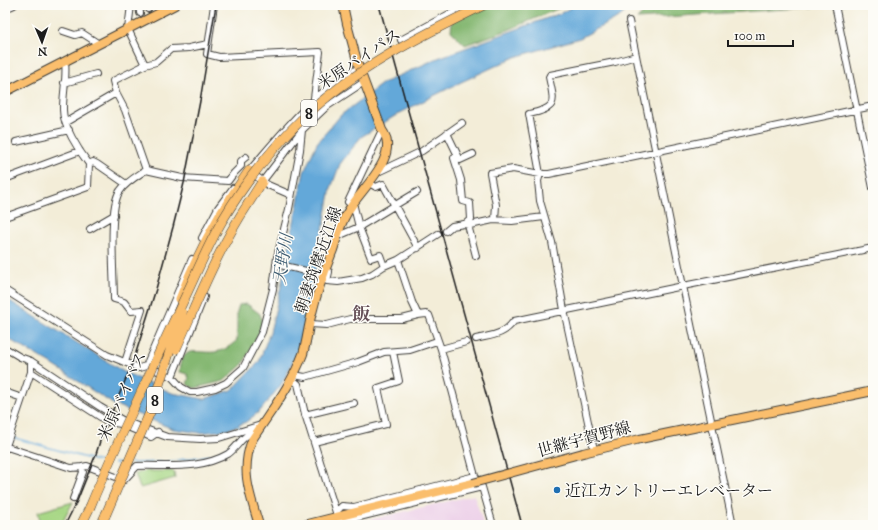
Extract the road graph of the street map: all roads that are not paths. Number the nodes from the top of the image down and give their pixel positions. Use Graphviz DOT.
graph roads {
  1 [pos="14,5"];
  2 [pos="131,5"];
  3 [pos="139,5"];
  4 [pos="175,5"];
  5 [pos="214,5"];
  6 [pos="343,5"];
  7 [pos="466,5"];
  8 [pos="484,5"];
  9 [pos="835,5"];
  10 [pos="5,9"];
  11 [pos="140,13"];
  12 [pos="629,21"];
  13 [pos="128,29"];
  14 [pos="64,31"];
  15 [pos="401,40"];
  16 [pos="99,44"];
  17 [pos="208,44"];
  18 [pos="636,56"];
  19 [pos="65,61"];
  20 [pos="145,65"];
  21 [pos="359,68"];
  22 [pos="96,74"];
  23 [pos="64,83"];
  24 [pos="365,85"];
  25 [pos="5,92"];
  26 [pos="116,93"];
  27 [pos="314,98"];
  28 [pos="873,106"];
  29 [pos="857,109"];
  30 [pos="66,122"];
  31 [pos="462,123"];
  32 [pos="381,128"];
  33 [pos="69,130"];
  34 [pos="302,130"];
  35 [pos="447,132"];
  36 [pos="16,142"];
  37 [pos="80,151"];
  38 [pos="656,151"];
  39 [pos="473,154"];
  40 [pos="458,156"];
  41 [pos="246,157"];
  42 [pos="89,164"];
  43 [pos="245,169"];
  44 [pos="146,170"];
  45 [pos="378,172"];
  46 [pos="540,174"];
  47 [pos="5,179"];
  48 [pos="264,183"];
  49 [pos="369,183"];
  50 [pos="126,184"];
  51 [pos="873,188"];
  52 [pos="417,192"];
  53 [pos="291,195"];
  54 [pos="354,203"];
  55 [pos="394,207"];
  56 [pos="114,215"];
  57 [pos="5,217"];
  58 [pos="544,217"];
  59 [pos="495,220"];
  60 [pos="467,224"];
  61 [pos="359,227"];
  62 [pos="90,229"];
  63 [pos="446,231"];
  64 [pos="438,234"];
  65 [pos="338,236"];
  66 [pos="418,248"];
  67 [pos="873,248"];
  68 [pos="476,256"];
  69 [pos="398,260"];
  70 [pos="278,264"];
  71 [pos="384,266"];
  72 [pos="322,272"];
  73 [pos="192,281"];
  74 [pos="683,286"];
  75 [pos="5,290"];
  76 [pos="564,310"];
  77 [pos="418,315"];
  78 [pos="310,324"];
  79 [pos="170,327"];
  80 [pos="476,339"];
  81 [pos="437,341"];
  82 [pos="466,342"];
  83 [pos="5,348"];
  84 [pos="441,349"];
  85 [pos="392,352"];
  86 [pos="31,361"];
  87 [pos="125,362"];
  88 [pos="146,366"];
  89 [pos="31,372"];
  90 [pos="172,377"];
  91 [pos="293,377"];
  92 [pos="161,384"];
  93 [pos="873,391"];
  94 [pos="5,392"];
  95 [pos="22,398"];
  96 [pos="354,403"];
  97 [pos="305,415"];
  98 [pos="712,424"];
  99 [pos="261,425"];
  100 [pos="158,432"];
  101 [pos="314,442"];
  102 [pos="6,448"];
  103 [pos="594,450"];
  104 [pos="82,466"];
  105 [pos="101,471"];
  106 [pos="124,480"];
  107 [pos="474,480"];
  108 [pos="482,487"];
  109 [pos="73,499"];
  110 [pos="338,519"];
  111 [pos="324,522"];
  112 [pos="78,525"];
  113 [pos="81,525"];
  114 [pos="101,525"];
  115 [pos="105,525"];
  116 [pos="259,525"];
  117 [pos="304,525"];
  118 [pos="493,525"];
  119 [pos="733,525"];
  1 -- 10 [label="street"];
  2 -- 13 [label="street"];
  3 -- 11 [label="street"];
  4 -- 13 [label="main road"];
  5 -- 17 [label="street"];
  6 -- 21 [label="main road, 朝妻筑摩近江線"];
  7 -- 15 [label="street"];
  8 -- 73 [label="highway, 米原バイパス / 8, bridge"];
  9 -- 29 [label="street"];
  12 -- 18 [label="street"];
  13 -- 16 [label="main road"];
  13 -- 20 [label="street"];
  14 -- 16 [label="street"];
  16 -- 19 [label="main road"];
  17 -- 20 [label="street"];
  17 -- 27 [label="street"];
  18 -- 38 [label="street"];
  18 -- 46 [label="street"];
  19 -- 23 [label="street"];
  19 -- 25 [label="main road"];
  20 -- 26 [label="street"];
  21 -- 24 [label="main road, 朝妻筑摩近江線"];
  21 -- 27 [label="street"];
  22 -- 23 [label="street"];
  23 -- 30 [label="street"];
  24 -- 32 [label="main road, 朝妻筑摩近江線"];
  24 -- 34 [label="street"];
  26 -- 30 [label="street"];
  26 -- 44 [label="street"];
  27 -- 43 [label="street"];
  28 -- 29 [label="street"];
  29 -- 38 [label="street"];
  29 -- 51 [label="street"];
  30 -- 33 [label="street"];
  31 -- 35 [label="street"];
  32 -- 45 [label="main road, 朝妻筑摩近江線"];
  32 -- 54 [label="street"];
  33 -- 36 [label="street"];
  33 -- 37 [label="street"];
  34 -- 48 [label="street"];
  34 -- 53 [label="street"];
  35 -- 40 [label="street"];
  35 -- 45 [label="street"];
  37 -- 42 [label="street"];
  37 -- 47 [label="street"];
  38 -- 46 [label="street"];
  38 -- 74 [label="street"];
  39 -- 40 [label="street"];
  40 -- 60 [label="street"];
  41 -- 43 [label="street"];
  42 -- 50 [label="street"];
  42 -- 57 [label="street"];
  43 -- 44 [label="street"];
  43 -- 48 [label="street"];
  43 -- 79 [label="highway, bridge"];
  43 -- 88 [label="street"];
  44 -- 50 [label="street"];
  45 -- 49 [label="main road, 朝妻筑摩近江線"];
  46 -- 58 [label="street"];
  46 -- 59 [label="street"];
  48 -- 53 [label="street"];
  48 -- 90 [label="street"];
  48 -- 92 [label="highway, bridge"];
  49 -- 54 [label="main road, 朝妻筑摩近江線"];
  49 -- 55 [label="street"];
  50 -- 56 [label="street"];
  52 -- 55 [label="street"];
  53 -- 70 [label="street"];
  54 -- 61 [label="street"];
  54 -- 65 [label="main road, 朝妻筑摩近江線"];
  55 -- 61 [label="street"];
  55 -- 66 [label="street"];
  56 -- 62 [label="street"];
  56 -- 87 [label="street"];
  58 -- 59 [label="street"];
  58 -- 76 [label="street"];
  59 -- 60 [label="street"];
  60 -- 63 [label="street"];
  60 -- 68 [label="street"];
  61 -- 65 [label="street"];
  61 -- 71 [label="street"];
  64 -- 66 [label="street"];
  65 -- 72 [label="main road, 朝妻筑摩近江線"];
  66 -- 69 [label="street"];
  67 -- 74 [label="street"];
  69 -- 71 [label="street"];
  69 -- 77 [label="street"];
  70 -- 72 [label="street"];
  70 -- 90 [label="street"];
  71 -- 72 [label="street"];
  72 -- 78 [label="main road, 朝妻筑摩近江線"];
  73 -- 79 [label="highway, 米原バイパス / 8, bridge"];
  73 -- 92 [label="highway, 米原バイパス / 8, bridge"];
  74 -- 76 [label="street"];
  74 -- 98 [label="street"];
  75 -- 87 [label="street"];
  76 -- 80 [label="street"];
  76 -- 103 [label="street"];
  77 -- 78 [label="street"];
  77 -- 81 [label="street"];
  78 -- 91 [label="main road, 朝妻筑摩近江線"];
  79 -- 113 [label="highway, 米原バイパス / 8, bridge"];
  81 -- 84 [label="street"];
  81 -- 85 [label="street"];
  82 -- 84 [label="street"];
  83 -- 86 [label="street"];
  84 -- 107 [label="street"];
  85 -- 91 [label="street"];
  85 -- 101 [label="street"];
  86 -- 89 [label="street"];
  86 -- 100 [label="street"];
  87 -- 88 [label="street"];
  88 -- 90 [label="street"];
  89 -- 95 [label="street"];
  89 -- 100 [label="street"];
  91 -- 97 [label="street"];
  91 -- 99 [label="main road, 朝妻筑摩近江線"];
  92 -- 114 [label="highway, 米原バイパス / 8, bridge"];
  93 -- 98 [label="main road, 世継宇賀野線"];
  94 -- 95 [label="street"];
  95 -- 102 [label="street"];
  96 -- 97 [label="street"];
  97 -- 101 [label="street"];
  98 -- 103 [label="main road, 世継宇賀野線"];
  98 -- 119 [label="street"];
  99 -- 100 [label="street"];
  99 -- 106 [label="street"];
  99 -- 116 [label="main road, 朝妻筑摩近江線"];
  101 -- 110 [label="street"];
  102 -- 104 [label="street"];
  103 -- 107 [label="main road, 世継宇賀野線, bridge"];
  104 -- 105 [label="street"];
  104 -- 109 [label="street"];
  105 -- 106 [label="street"];
  105 -- 112 [label="street"];
  106 -- 115 [label="street"];
  107 -- 108 [label="street"];
  107 -- 110 [label="main road, 世継宇賀野線"];
  108 -- 110 [label="street"];
  108 -- 118 [label="street"];
  110 -- 111 [label="main road, 世継宇賀野線"];
  111 -- 117 [label="main road, 世継宇賀野線"];
}
